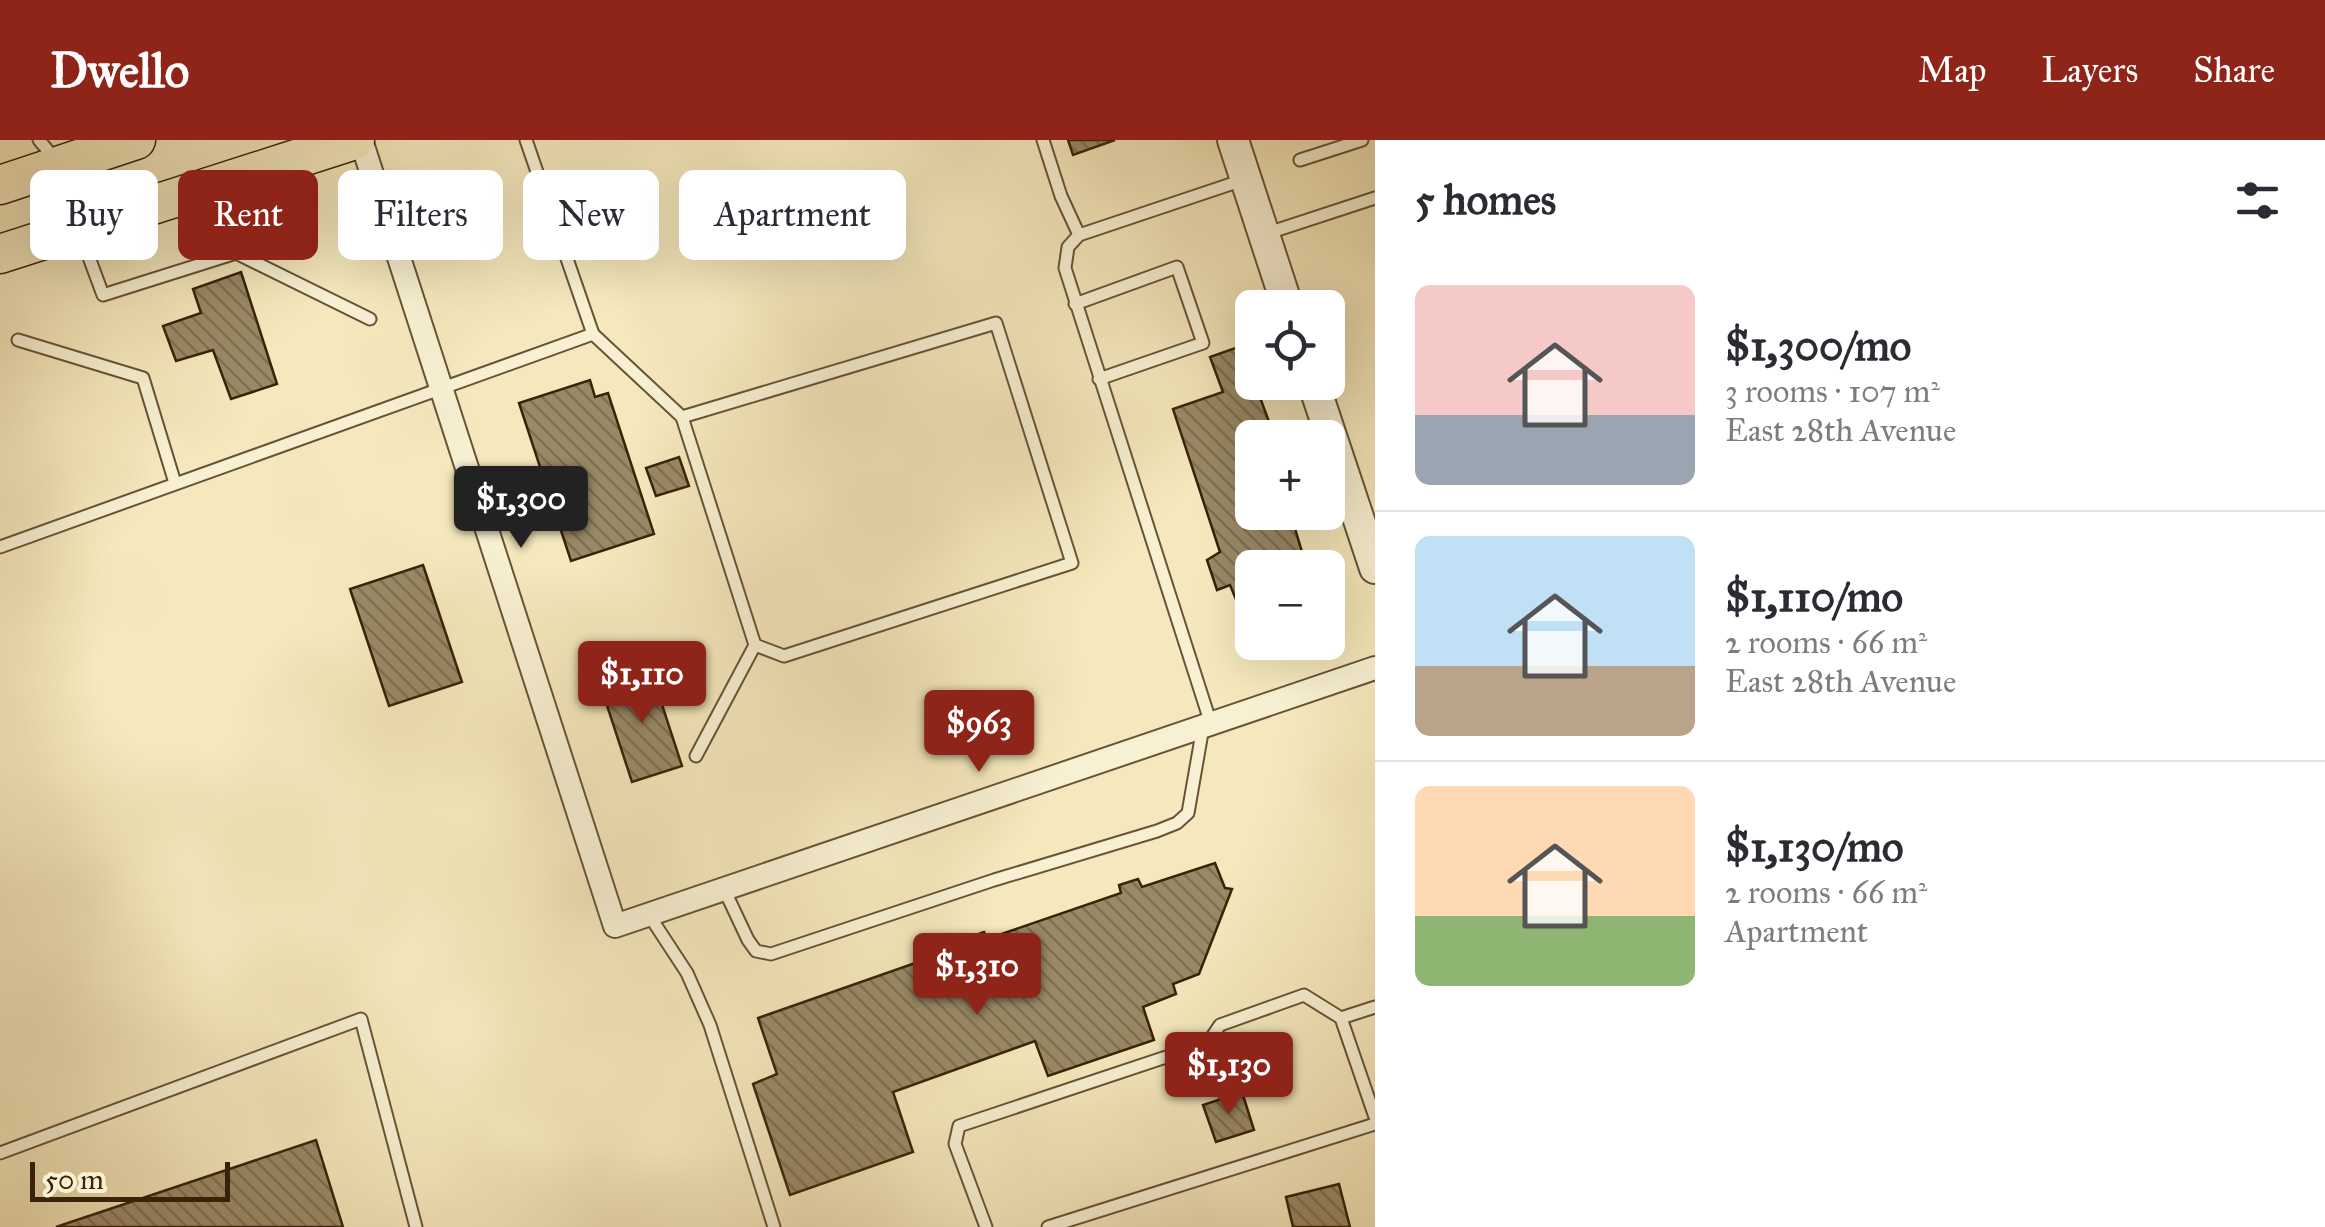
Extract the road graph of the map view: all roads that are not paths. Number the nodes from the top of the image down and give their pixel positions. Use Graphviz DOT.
graph roads {
  1 [pos="136,140"];
  2 [pos="358,140"];
  3 [pos="526,140"];
  4 [pos="1043,140"];
  5 [pos="1233,140"];
  6 [pos="1362,140"];
  7 [pos="50,153"];
  8 [pos="1300,160"];
  9 [pos="1246,180"];
  10 [pos="0,185"];
  11 [pos="1375,198"];
  12 [pos="158,204"];
  13 [pos="1079,235"];
  14 [pos="1264,235"];
  15 [pos="30,245"];
  16 [pos="0,254"];
  17 [pos="90,260"];
  18 [pos="1282,290"];
  19 [pos="1075,304"];
  20 [pos="370,318"];
  21 [pos="593,334"];
  22 [pos="18,340"];
  23 [pos="1099,379"];
  24 [pos="440,386"];
  25 [pos="1321,400"];
  26 [pos="682,418"];
  27 [pos="175,483"];
  28 [pos="1369,529"];
  29 [pos="0,547"];
  30 [pos="1375,568"];
  31 [pos="755,645"];
  32 [pos="1375,668"];
  33 [pos="1207,725"];
  34 [pos="696,756"];
  35 [pos="724,890"];
  36 [pos="649,915"];
  37 [pos="1375,1007"];
  38 [pos="1342,1018"];
  39 [pos="1375,1121"];
  40 [pos="0,1152"];
  41 [pos="416,1227"];
  42 [pos="774,1227"];
  43 [pos="986,1227"];
  44 [pos="1048,1227"];
  1 -- 7 [label="main road"];
  2 -- 12 [label="main road"];
  2 -- 24 [label="street"];
  3 -- 21 [label="lane"];
  4 -- 13 [label="lane"];
  5 -- 9 [label="street"];
  6 -- 8 [label="lane"];
  7 -- 10 [label="main road"];
  9 -- 13 [label="lane"];
  9 -- 14 [label="street"];
  11 -- 14 [label="lane"];
  13 -- 19 [label="lane"];
  14 -- 18 [label="street"];
  15 -- 16 [label="main road"];
  17 -- 20 [label="lane"];
  19 -- 23 [label="lane"];
  19 -- 23 [label="lane"];
  21 -- 24 [label="lane"];
  21 -- 26 [label="lane"];
  22 -- 27 [label="lane"];
  23 -- 33 [label="lane"];
  24 -- 27 [label="lane"];
  24 -- 36 [label="street"];
  25 -- 28 [label="street"];
  26 -- 31 [label="lane"];
  26 -- 31 [label="lane"];
  27 -- 29 [label="lane"];
  28 -- 30 [label="street"];
  31 -- 34 [label="lane"];
  32 -- 33 [label="street"];
  33 -- 35 [label="street"];
  33 -- 35 [label="lane"];
  35 -- 36 [label="street"];
  36 -- 42 [label="lane"];
  37 -- 38 [label="lane"];
  38 -- 39 [label="lane"];
  38 -- 43 [label="lane"];
  39 -- 44 [label="lane"];
  40 -- 41 [label="lane"];
}
